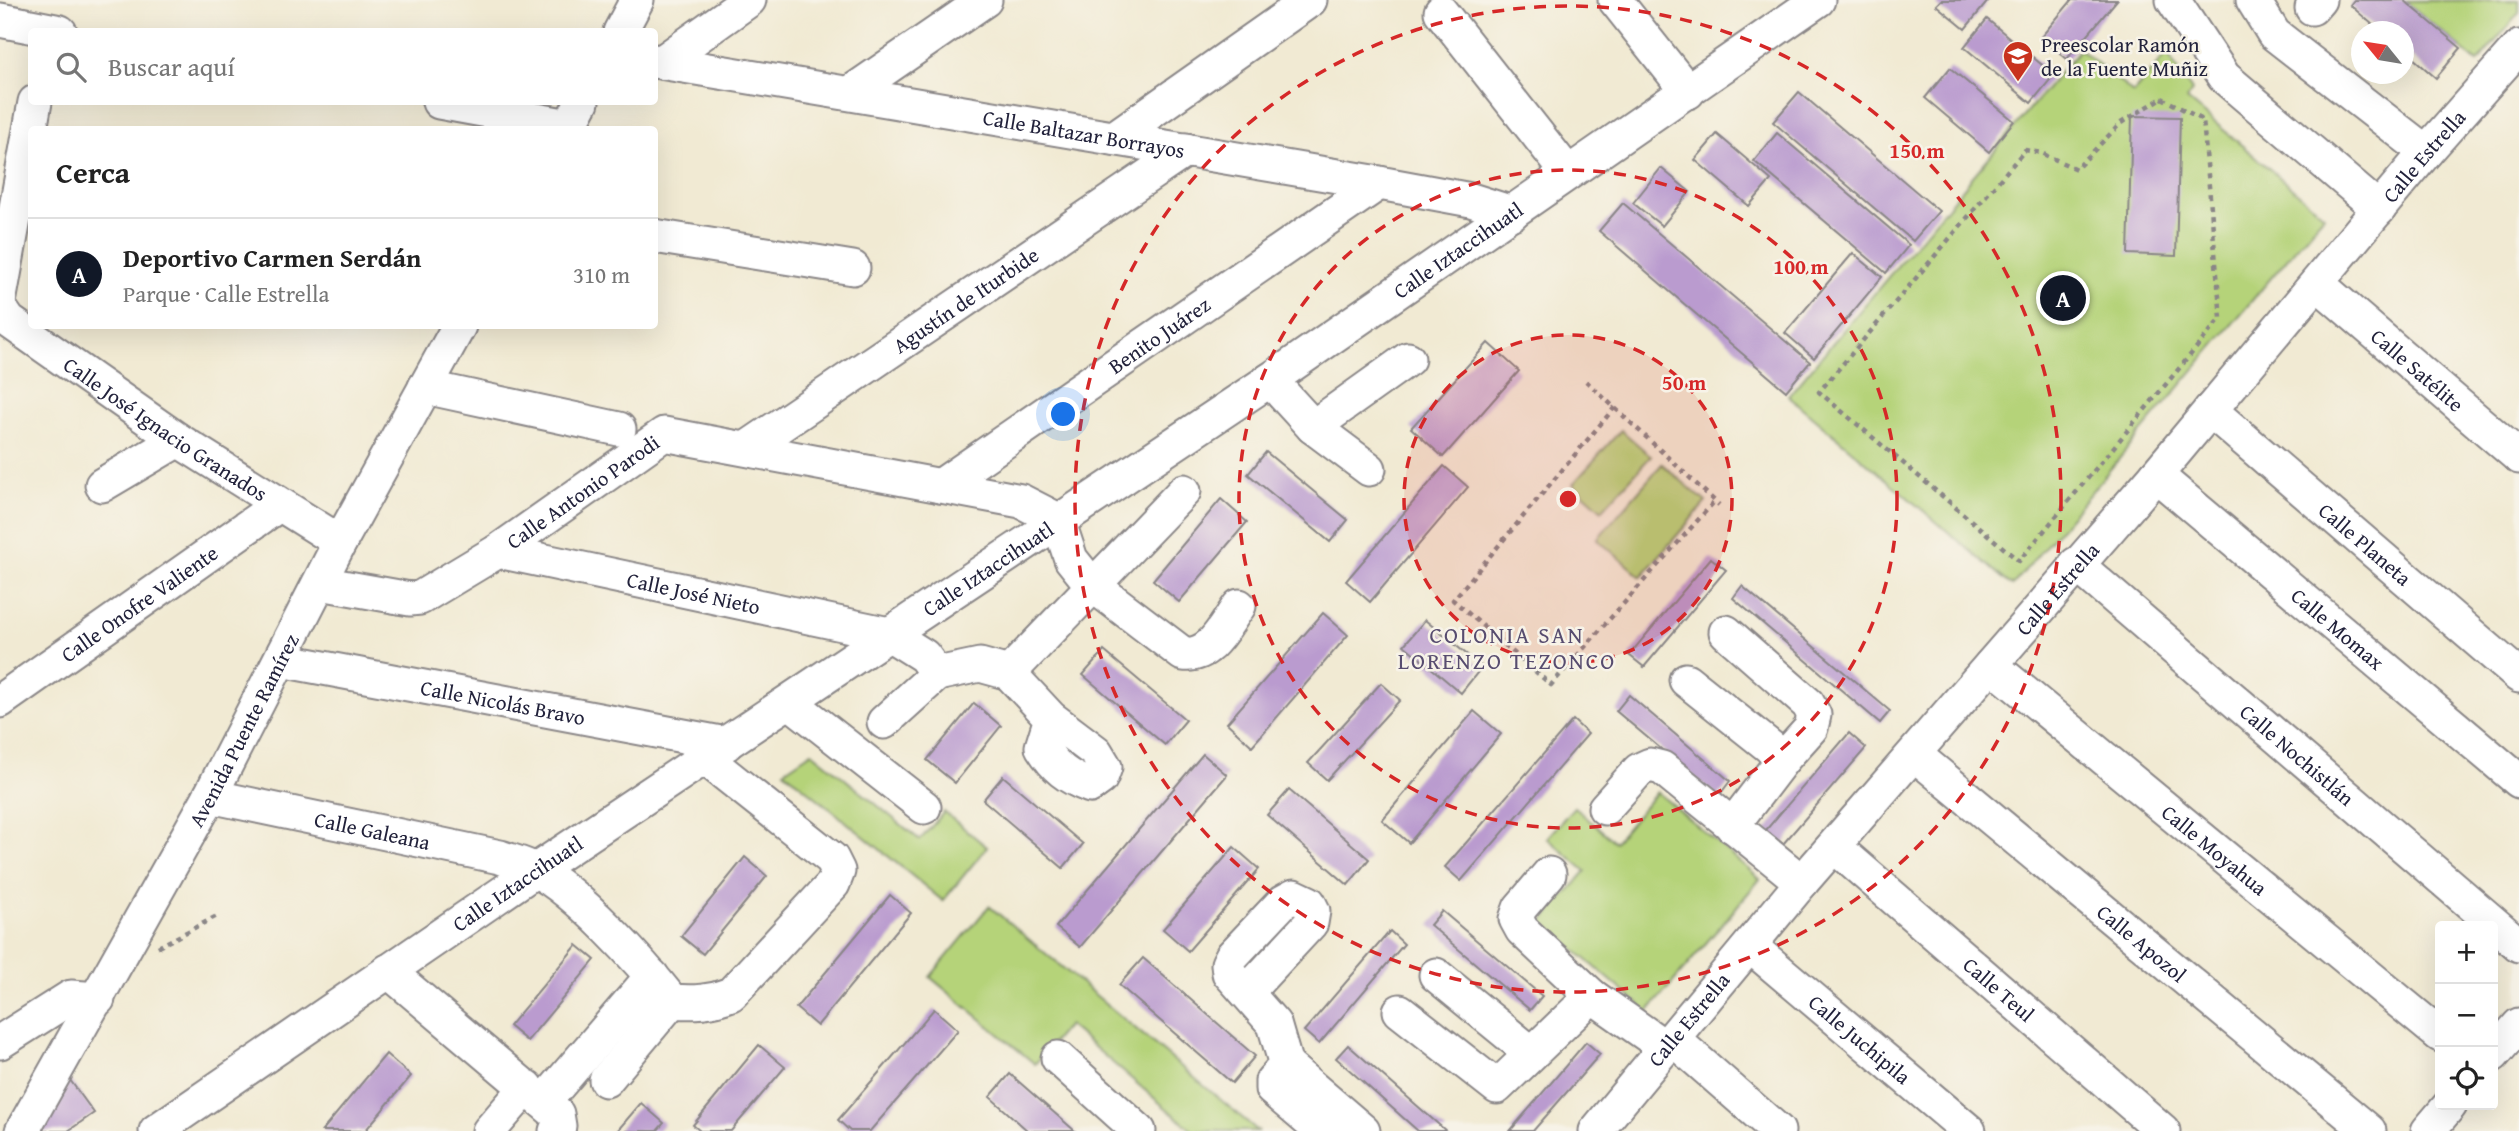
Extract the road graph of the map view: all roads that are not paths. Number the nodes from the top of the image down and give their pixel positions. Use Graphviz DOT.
graph roads {
  1 [pos="638,0"];
  2 [pos="749,0"];
  3 [pos="985,0"];
  4 [pos="1310,0"];
  5 [pos="1615,0"];
  6 [pos="1818,0"];
  7 [pos="2173,0"];
  8 [pos="2253,0"];
  9 [pos="1441,12"];
  10 [pos="0,20"];
  11 [pos="38,28"];
  12 [pos="622,28"];
  13 [pos="2519,47"];
  14 [pos="658,62"];
  15 [pos="1688,92"];
  16 [pos="850,93"];
  17 [pos="34,105"];
  18 [pos="462,105"];
  19 [pos="572,119"];
  20 [pos="30,126"];
  21 [pos="28,134"];
  22 [pos="1114,138"];
  23 [pos="1186,150"];
  24 [pos="2426,152"];
  25 [pos="1567,172"];
  26 [pos="1379,183"];
  27 [pos="17,185"];
  28 [pos="2379,209"];
  29 [pos="1512,213"];
  30 [pos="658,237"];
  31 [pos="853,268"];
  32 [pos="2317,283"];
  33 [pos="0,297"];
  34 [pos="0,308"];
  35 [pos="457,329"];
  36 [pos="1408,359"];
  37 [pos="1270,380"];
  38 [pos="425,387"];
  39 [pos="2210,410"];
  40 [pos="1313,427"];
  41 [pos="619,429"];
  42 [pos="178,440"];
  43 [pos="747,448"];
  44 [pos="2519,457"];
  45 [pos="1369,469"];
  46 [pos="2157,475"];
  47 [pos="102,485"];
  48 [pos="940,486"];
  49 [pos="1184,491"];
  50 [pos="278,506"];
  51 [pos="1058,520"];
  52 [pos="340,542"];
  53 [pos="498,551"];
  54 [pos="2076,564"];
  55 [pos="320,583"];
  56 [pos="1091,584"];
  57 [pos="1239,606"];
  58 [pos="1726,632"];
  59 [pos="890,634"];
  60 [pos="281,660"];
  61 [pos="1991,665"];
  62 [pos="1009,673"];
  63 [pos="937,674"];
  64 [pos="2519,676"];
  65 [pos="1686,680"];
  66 [pos="0,701"];
  67 [pos="790,702"];
  68 [pos="1051,718"];
  69 [pos="884,722"];
  70 [pos="715,751"];
  71 [pos="1914,754"];
  72 [pos="1784,758"];
  73 [pos="2519,781"];
  74 [pos="210,796"];
  75 [pos="924,807"];
  76 [pos="1605,808"];
  77 [pos="1732,826"];
  78 [pos="1835,847"];
  79 [pos="536,870"];
  80 [pos="1549,874"];
  81 [pos="1802,883"];
  82 [pos="2519,945"];
  83 [pos="1750,946"];
  84 [pos="388,971"];
  85 [pos="1436,975"];
  86 [pos="662,988"];
  87 [pos="1247,992"];
  88 [pos="1592,996"];
  89 [pos="98,999"];
  90 [pos="1400,1011"];
  91 [pos="2519,1025"];
  92 [pos="2435,1031"];
  93 [pos="0,1042"];
  94 [pos="1669,1044"];
  95 [pos="2498,1049"];
  96 [pos="1530,1052"];
  97 [pos="1058,1058"];
  98 [pos="1286,1065"];
  99 [pos="606,1080"];
  100 [pos="542,1107"];
  101 [pos="2446,1110"];
  102 [pos="163,1129"];
  103 [pos="22,1131"];
  104 [pos="489,1131"];
  105 [pos="1139,1131"];
  106 [pos="1321,1131"];
  107 [pos="1363,1131"];
  108 [pos="1596,1131"];
  109 [pos="1778,1131"];
  110 [pos="1969,1131"];
  111 [pos="2163,1131"];
  112 [pos="2369,1131"];
  113 [pos="2428,1131"];
  1 -- 12 [label="street"];
  2 -- 14 [label="street"];
  3 -- 16 [label="street"];
  4 -- 22 [label="street"];
  5 -- 15 [label="street"];
  6 -- 15 [label="street, Calle Iztaccihuatl"];
  7 -- 28 [label="street"];
  8 -- 24 [label="street"];
  9 -- 25 [label="street"];
  10 -- 11 [label="street"];
  13 -- 24 [label="street, Calle Estrella"];
  14 -- 16 [label="street, Calle Baltazar Borrayos"];
  15 -- 25 [label="street, Calle Iztaccihuatl"];
  16 -- 22 [label="street, Calle Baltazar Borrayos"];
  17 -- 20 [label="street"];
  18 -- 19 [label="street"];
  21 -- 27 [label="street"];
  22 -- 23 [label="street, Calle Baltazar Borrayos"];
  23 -- 26 [label="street, Calle Baltazar Borrayos"];
  23 -- 43 [label="street, Agustín de Iturbide"];
  24 -- 28 [label="street, Calle Estrella"];
  25 -- 29 [label="street, Calle Iztaccihuatl"];
  26 -- 29 [label="street, Calle Baltazar Borrayos"];
  26 -- 48 [label="street, Benito Juárez"];
  27 -- 33 [label="street"];
  28 -- 32 [label="street, Calle Estrella"];
  29 -- 37 [label="street, Calle Iztaccihuatl"];
  30 -- 31 [label="street"];
  32 -- 39 [label="street, Calle Estrella"];
  32 -- 44 [label="street, Calle Satélite"];
  34 -- 42 [label="street, Calle José Ignacio Granados"];
  35 -- 38 [label="street, Avenida Puente Ramírez"];
  36 -- 40 [label="street"];
  37 -- 40 [label="street"];
  37 -- 51 [label="street, Calle Iztaccihuatl"];
  38 -- 41 [label="street"];
  38 -- 52 [label="street, Avenida Puente Ramírez"];
  39 -- 46 [label="street, Calle Estrella"];
  39 -- 64 [label="street, Calle Planeta"];
  40 -- 45 [label="street"];
  42 -- 47 [label="street"];
  42 -- 50 [label="street, Calle José Ignacio Granados"];
  43 -- 48 [label="street, Calle Antonio Parodi"];
  43 -- 53 [label="street, Calle Antonio Parodi"];
  46 -- 54 [label="street, Calle Estrella"];
  46 -- 73 [label="street, Calle Momax"];
  48 -- 51 [label="street, Calle Antonio Parodi"];
  49 -- 56 [label="street"];
  50 -- 52 [label="street, Calle José Ignacio Granados"];
  50 -- 66 [label="street, Calle Onofre Valiente"];
  51 -- 56 [label="street"];
  51 -- 59 [label="street, Calle Iztaccihuatl"];
  52 -- 55 [label="street, Avenida Puente Ramírez"];
  53 -- 55 [label="street, Calle Antonio Parodi"];
  53 -- 59 [label="street, Calle José Nieto"];
  54 -- 61 [label="street, Calle Estrella"];
  54 -- 82 [label="street, Calle Nochistlán"];
  55 -- 60 [label="street, Avenida Puente Ramírez"];
  56 -- 57 [label="street"];
  56 -- 62 [label="street"];
  58 -- 72 [label="street"];
  59 -- 63 [label="street"];
  59 -- 67 [label="street, Calle Iztaccihuatl"];
  60 -- 70 [label="street, Calle Nicolás Bravo"];
  60 -- 74 [label="street, Avenida Puente Ramírez"];
  61 -- 71 [label="street, Calle Estrella"];
  61 -- 92 [label="street, Calle Moyahua"];
  62 -- 63 [label="street"];
  62 -- 68 [label="street"];
  63 -- 69 [label="street"];
  65 -- 72 [label="street"];
  67 -- 70 [label="street, Calle Iztaccihuatl"];
  67 -- 75 [label="street"];
  70 -- 79 [label="street, Calle Iztaccihuatl"];
  70 -- 86 [label="street"];
  71 -- 78 [label="street, Calle Estrella"];
  71 -- 112 [label="street, Calle Apozol"];
  72 -- 77 [label="street"];
  74 -- 79 [label="street, Calle Galeana"];
  74 -- 89 [label="street, Avenida Puente Ramírez"];
  76 -- 77 [label="street"];
  77 -- 81 [label="street"];
  78 -- 81 [label="street, Calle Estrella"];
  78 -- 111 [label="street, Calle Teul"];
  79 -- 84 [label="street, Calle Iztaccihuatl"];
  79 -- 86 [label="street, Calle Galeana"];
  80 -- 88 [label="street"];
  81 -- 83 [label="street, Calle Estrella"];
  83 -- 94 [label="street, Calle Estrella"];
  83 -- 110 [label="street, Calle Juchipila"];
  84 -- 100 [label="street"];
  84 -- 102 [label="street, Calle Iztaccihuatl"];
  85 -- 96 [label="street"];
  86 -- 99 [label="street"];
  86 -- 100 [label="street"];
  87 -- 98 [label="street"];
  88 -- 94 [label="street"];
  88 -- 96 [label="street"];
  89 -- 93 [label="street"];
  89 -- 103 [label="street, Avenida Puente Ramírez"];
  90 -- 96 [label="street"];
  91 -- 95 [label="street"];
  94 -- 108 [label="street, Calle Estrella"];
  94 -- 109 [label="street"];
  97 -- 105 [label="street"];
  98 -- 106 [label="street"];
  98 -- 107 [label="street"];
  100 -- 104 [label="street"];
  101 -- 113 [label="street"];
}
